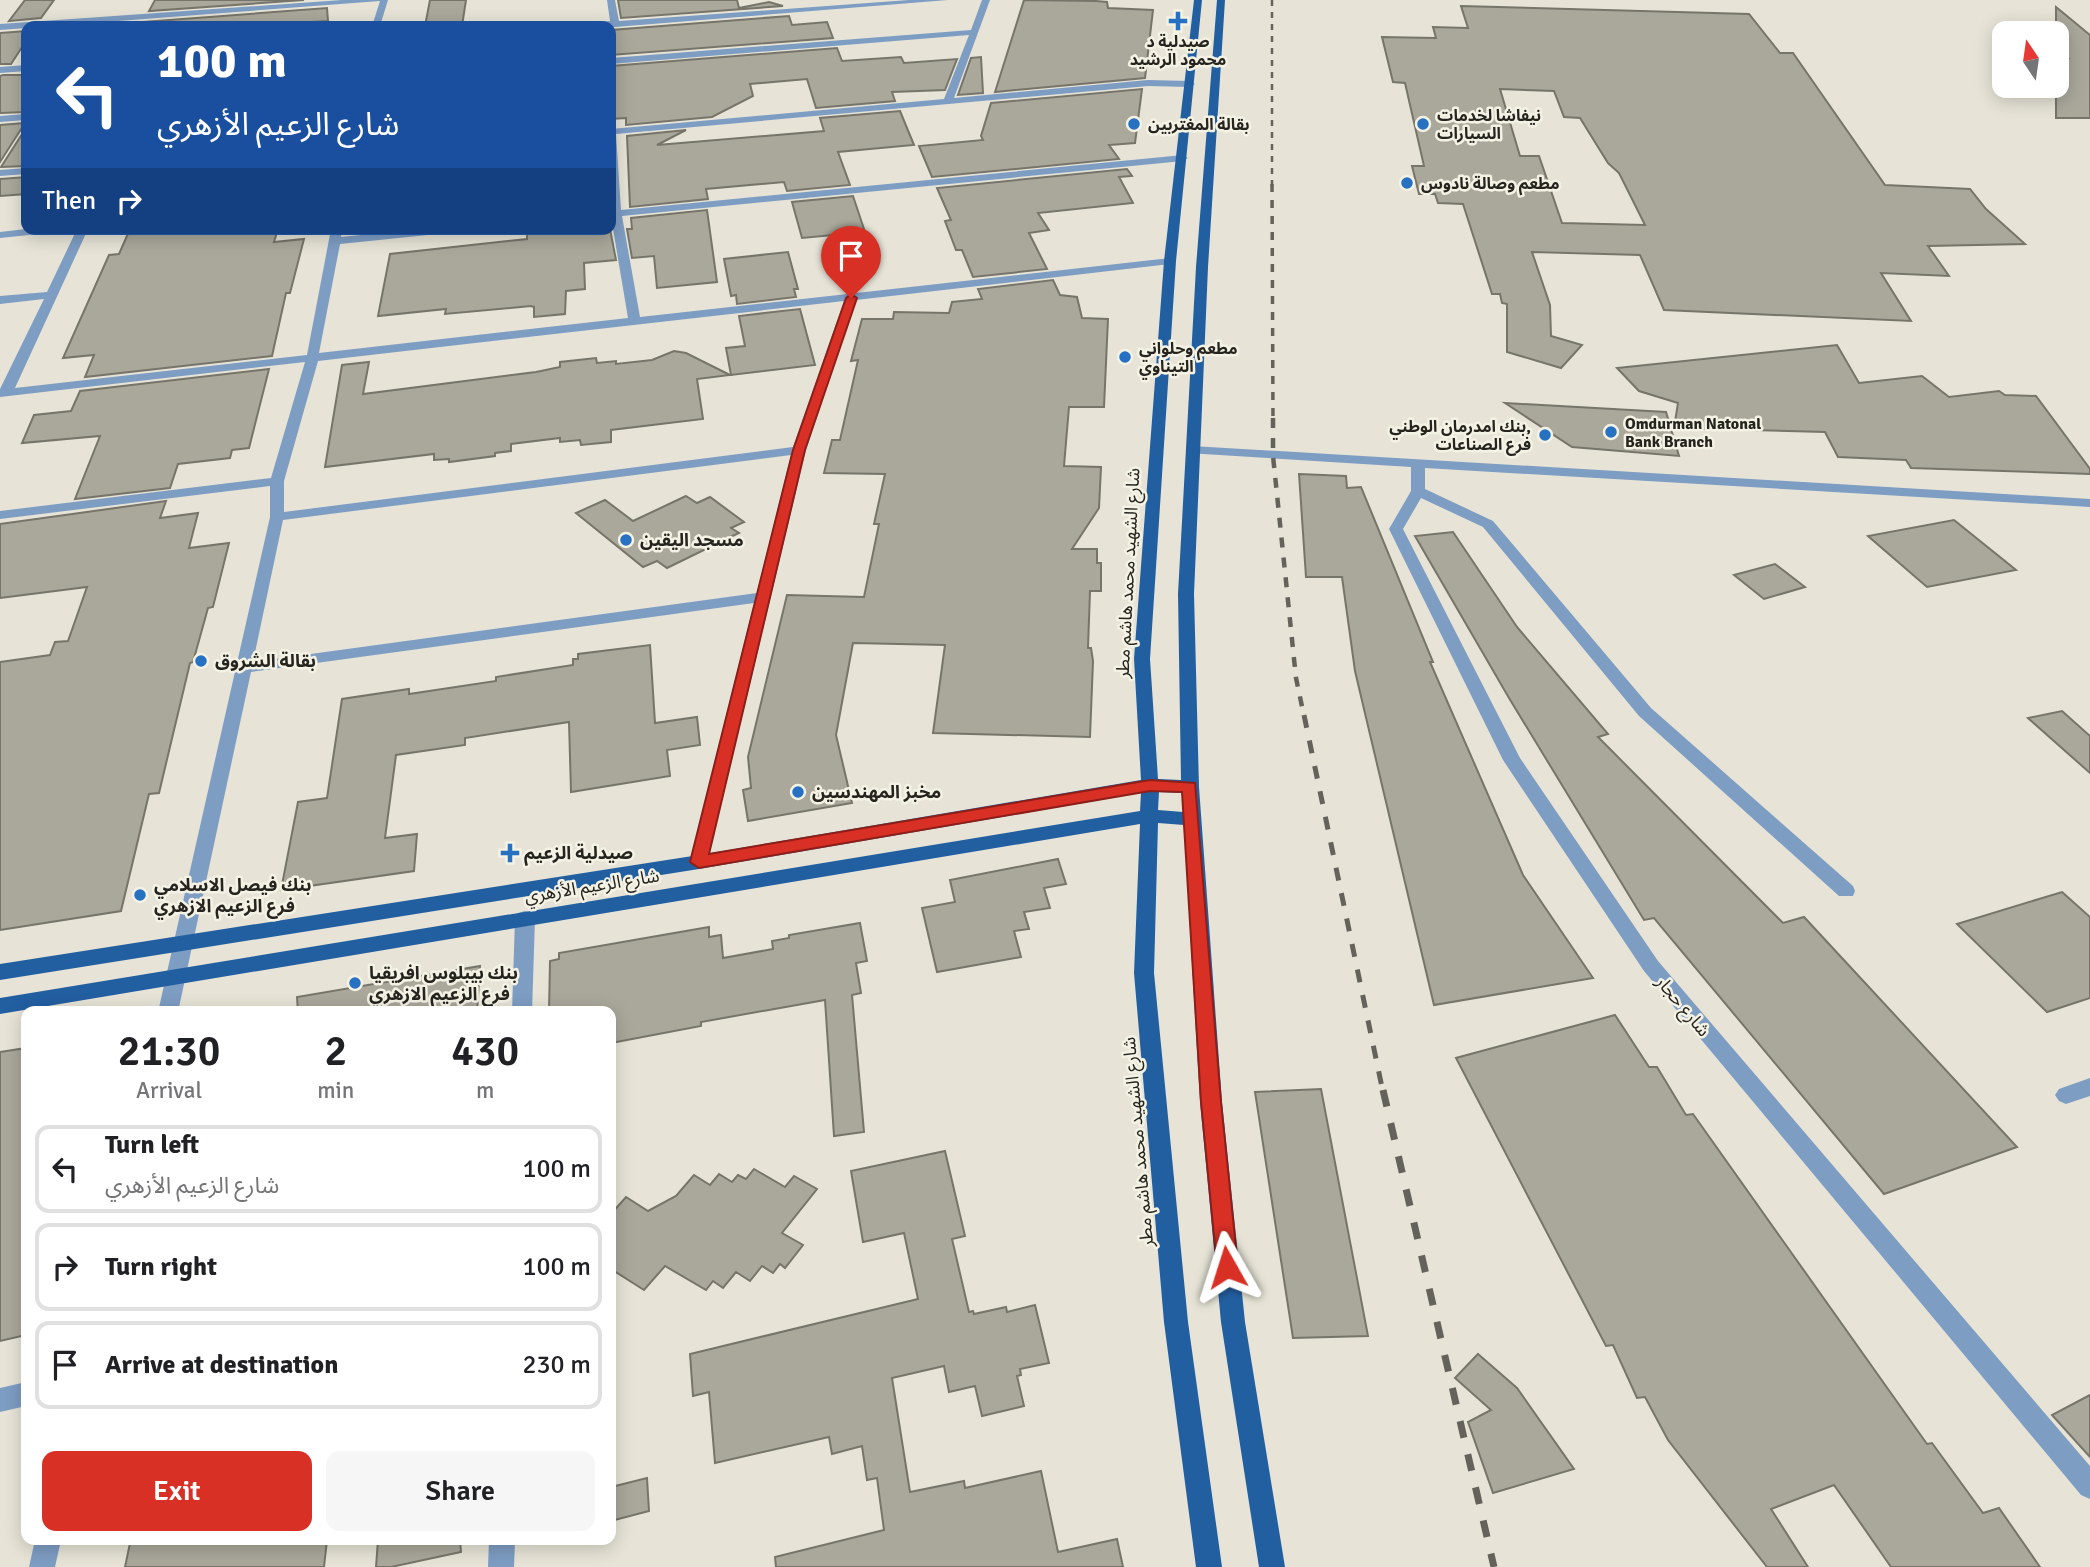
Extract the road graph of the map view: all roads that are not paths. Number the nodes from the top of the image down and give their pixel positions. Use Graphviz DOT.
graph roads {
  1 [pos="376,0"];
  2 [pos="384,0"];
  3 [pos="611,0"];
  4 [pos="792,0"];
  5 [pos="944,0"];
  6 [pos="986,0"];
  7 [pos="1198,0"];
  8 [pos="1221,0"];
  9 [pos="807,8"];
  10 [pos="143,9"];
  11 [pos="138,17"];
  12 [pos="83,21"];
  13 [pos="135,21"];
  14 [pos="378,21"];
  15 [pos="614,21"];
  16 [pos="616,24"];
  17 [pos="21,25"];
  18 [pos="0,27"];
  19 [pos="973,32"];
  20 [pos="616,61"];
  21 [pos="21,68"];
  22 [pos="0,70"];
  23 [pos="1190,84"];
  24 [pos="948,101"];
  25 [pos="21,117"];
  26 [pos="0,119"];
  27 [pos="616,132"];
  28 [pos="1183,158"];
  29 [pos="21,171"];
  30 [pos="0,173"];
  31 [pos="616,214"];
  32 [pos="616,229"];
  33 [pos="21,233"];
  34 [pos="80,235"];
  35 [pos="337,235"];
  36 [pos="0,236"];
  37 [pos="1170,261"];
  38 [pos="51,295"];
  39 [pos="851,298"];
  40 [pos="0,300"];
  41 [pos="635,322"];
  42 [pos="312,360"];
  43 [pos="3,392"];
  44 [pos="799,450"];
  45 [pos="1192,450"];
  46 [pos="1418,464"];
  47 [pos="277,481"];
  48 [pos="1418,491"];
  49 [pos="2090,503"];
  50 [pos="0,515"];
  51 [pos="277,517"];
  52 [pos="764,597"];
  53 [pos="244,668"];
  54 [pos="1150,785"];
  55 [pos="1190,787"];
  56 [pos="1149,816"];
  57 [pos="1191,819"];
  58 [pos="699,862"];
  59 [pos="1846,891"];
  60 [pos="525,918"];
  61 [pos="183,944"];
  62 [pos="0,972"];
  63 [pos="176,976"];
  64 [pos="0,1006"];
  65 [pos="169,1006"];
  66 [pos="522,1006"];
  67 [pos="2090,1087"];
  68 [pos="2066,1095"];
  69 [pos="21,1395"];
  70 [pos="0,1400"];
  71 [pos="2090,1486"];
  72 [pos="47,1545"];
  73 [pos="502,1545"];
  74 [pos="42,1567"];
  75 [pos="501,1567"];
  76 [pos="1209,1567"];
  77 [pos="1272,1567"];
  1 -- 11 [label="street"];
  2 -- 14 [label="street"];
  3 -- 15 [label="street"];
  4 -- 9 [label="street"];
  5 -- 9 [label="street"];
  6 -- 19 [label="street"];
  7 -- 23 [label="main road, شارع الشهيد محمد هاشم مطر"];
  8 -- 45 [label="main road"];
  9 -- 16 [label="street"];
  10 -- 11 [label="street"];
  11 -- 12 [label="street"];
  11 -- 13 [label="street"];
  17 -- 18 [label="street"];
  19 -- 20 [label="street"];
  19 -- 24 [label="street"];
  21 -- 22 [label="street"];
  23 -- 24 [label="street"];
  23 -- 28 [label="main road, شارع الشهيد محمد هاشم مطر"];
  24 -- 27 [label="street"];
  25 -- 26 [label="street"];
  28 -- 31 [label="street"];
  28 -- 37 [label="main road, شارع الشهيد محمد هاشم مطر"];
  29 -- 30 [label="street"];
  32 -- 41 [label="street"];
  33 -- 36 [label="street"];
  34 -- 38 [label="street"];
  35 -- 42 [label="street"];
  37 -- 39 [label="street"];
  37 -- 54 [label="main road, شارع الشهيد محمد هاشم مطر"];
  38 -- 40 [label="street"];
  38 -- 43 [label="street"];
  39 -- 41 [label="street"];
  39 -- 44 [label="street"];
  41 -- 42 [label="street"];
  42 -- 43 [label="street"];
  42 -- 47 [label="street"];
  44 -- 51 [label="street"];
  44 -- 52 [label="street"];
  45 -- 46 [label="street"];
  45 -- 55 [label="main road"];
  46 -- 48 [label="street"];
  46 -- 49 [label="street"];
  47 -- 50 [label="street"];
  47 -- 51 [label="street"];
  48 -- 59 [label="street"];
  48 -- 71 [label="street, شارع حجار"];
  51 -- 53 [label="street"];
  52 -- 53 [label="street"];
  52 -- 58 [label="street"];
  53 -- 61 [label="street"];
  54 -- 55 [label="main road, شارع الزعيم الأزهري"];
  54 -- 56 [label="main road, شارع الشهيد محمد هاشم مطر"];
  54 -- 58 [label="main road, شارع الزعيم الأزهري"];
  55 -- 57 [label="main road"];
  56 -- 57 [label="main road, شارع الزعيم الأزهري"];
  56 -- 60 [label="main road, شارع الزعيم الأزهري"];
  56 -- 76 [label="main road, شارع الشهيد محمد هاشم مطر"];
  57 -- 77 [label="main road"];
  58 -- 61 [label="main road, شارع الزعيم الأزهري"];
  60 -- 63 [label="main road, شارع الزعيم الأزهري"];
  60 -- 66 [label="street"];
  61 -- 62 [label="main road, شارع الزعيم الأزهري"];
  61 -- 63 [label="street"];
  63 -- 64 [label="main road, شارع الزعيم الأزهري"];
  63 -- 65 [label="street"];
  67 -- 68 [label="street"];
  69 -- 70 [label="street"];
  72 -- 74 [label="street"];
  73 -- 75 [label="street"];
}
